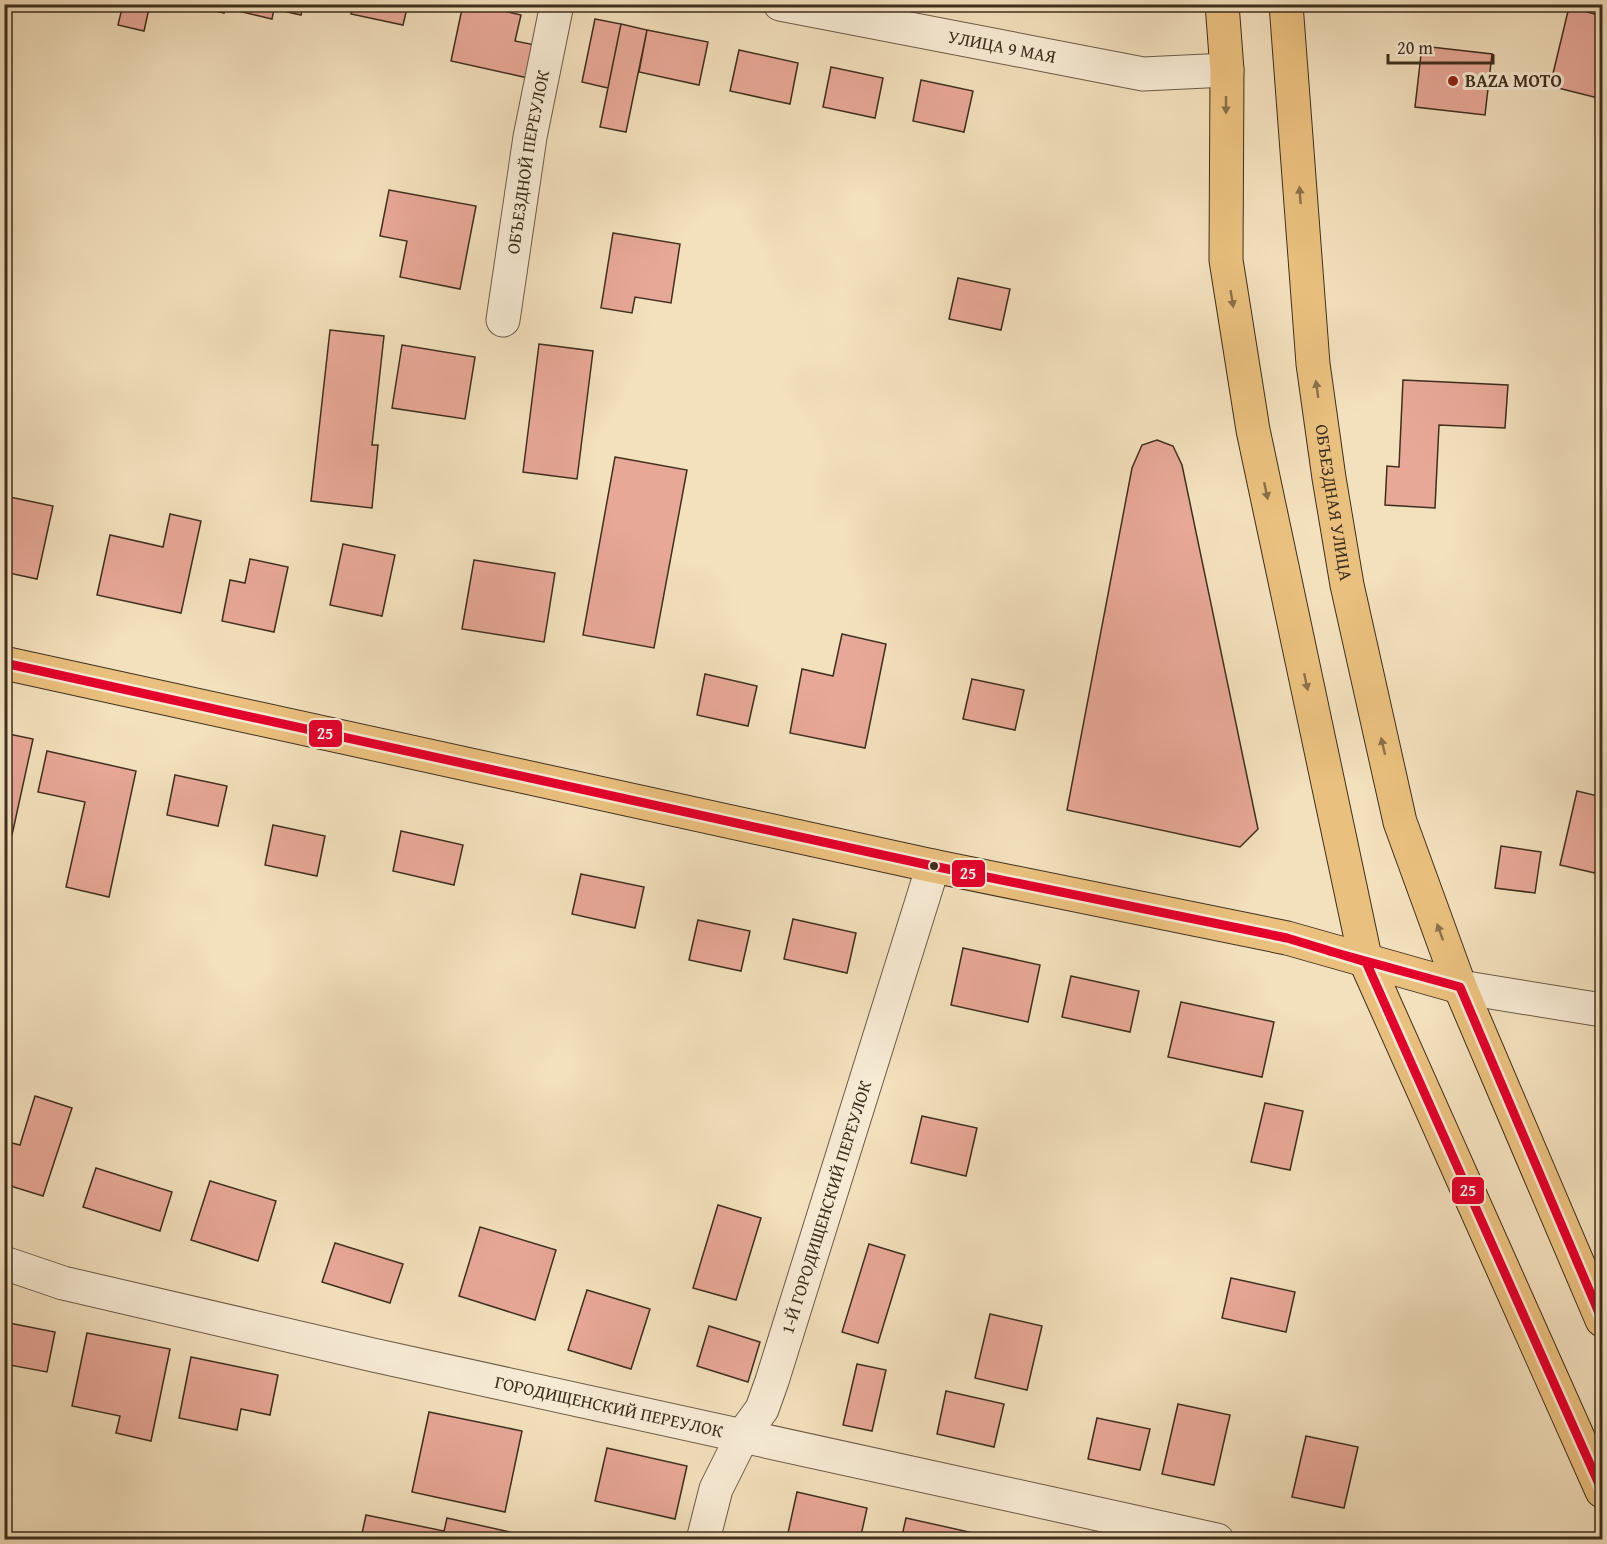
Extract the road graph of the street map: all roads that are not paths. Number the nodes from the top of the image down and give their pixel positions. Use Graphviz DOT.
graph roads {
  1 [pos="557,4"];
  2 [pos="780,4"];
  3 [pos="1222,4"];
  4 [pos="1286,4"];
  5 [pos="1227,70"];
  6 [pos="503,320"];
  7 [pos="4,663"];
  8 [pos="933,866"];
  9 [pos="1366,962"];
  10 [pos="1460,987"];
  11 [pos="1602,1010"];
  12 [pos="4,1263"];
  13 [pos="1602,1320"];
  14 [pos="743,1435"];
  15 [pos="1602,1491"];
  16 [pos="703,1539"];
  17 [pos="1217,1539"];
  1 -- 6 [label="street, ОБЪЕЗДНОЙ ПЕРЕУЛОК"];
  2 -- 5 [label="street, УЛИЦА 9 МАЯ"];
  3 -- 5 [label="main road"];
  10 -- 4 [label="main road, ОБЪЕЗДНАЯ УЛИЦА, one-way"];
  5 -- 9 [label="main road, one-way"];
  7 -- 8 [label="main road"];
  8 -- 9 [label="main road"];
  8 -- 14 [label="street, 1-Й ГОРОДИЩЕНСКИЙ ПЕРЕУЛОК"];
  9 -- 10 [label="main road"];
  9 -- 15 [label="main road"];
  10 -- 11 [label="street"];
  10 -- 13 [label="main road, ОБЪЕЗДНАЯ УЛИЦА"];
  12 -- 14 [label="street, ГОРОДИЩЕНСКИЙ ПЕРЕУЛОК"];
  14 -- 16 [label="street, 1-Й ГОРОДИЩЕНСКИЙ ПЕРЕУЛОК"];
  14 -- 17 [label="street, ГОРОДИЩЕНСКИЙ ПЕРЕУЛОК"];
}
